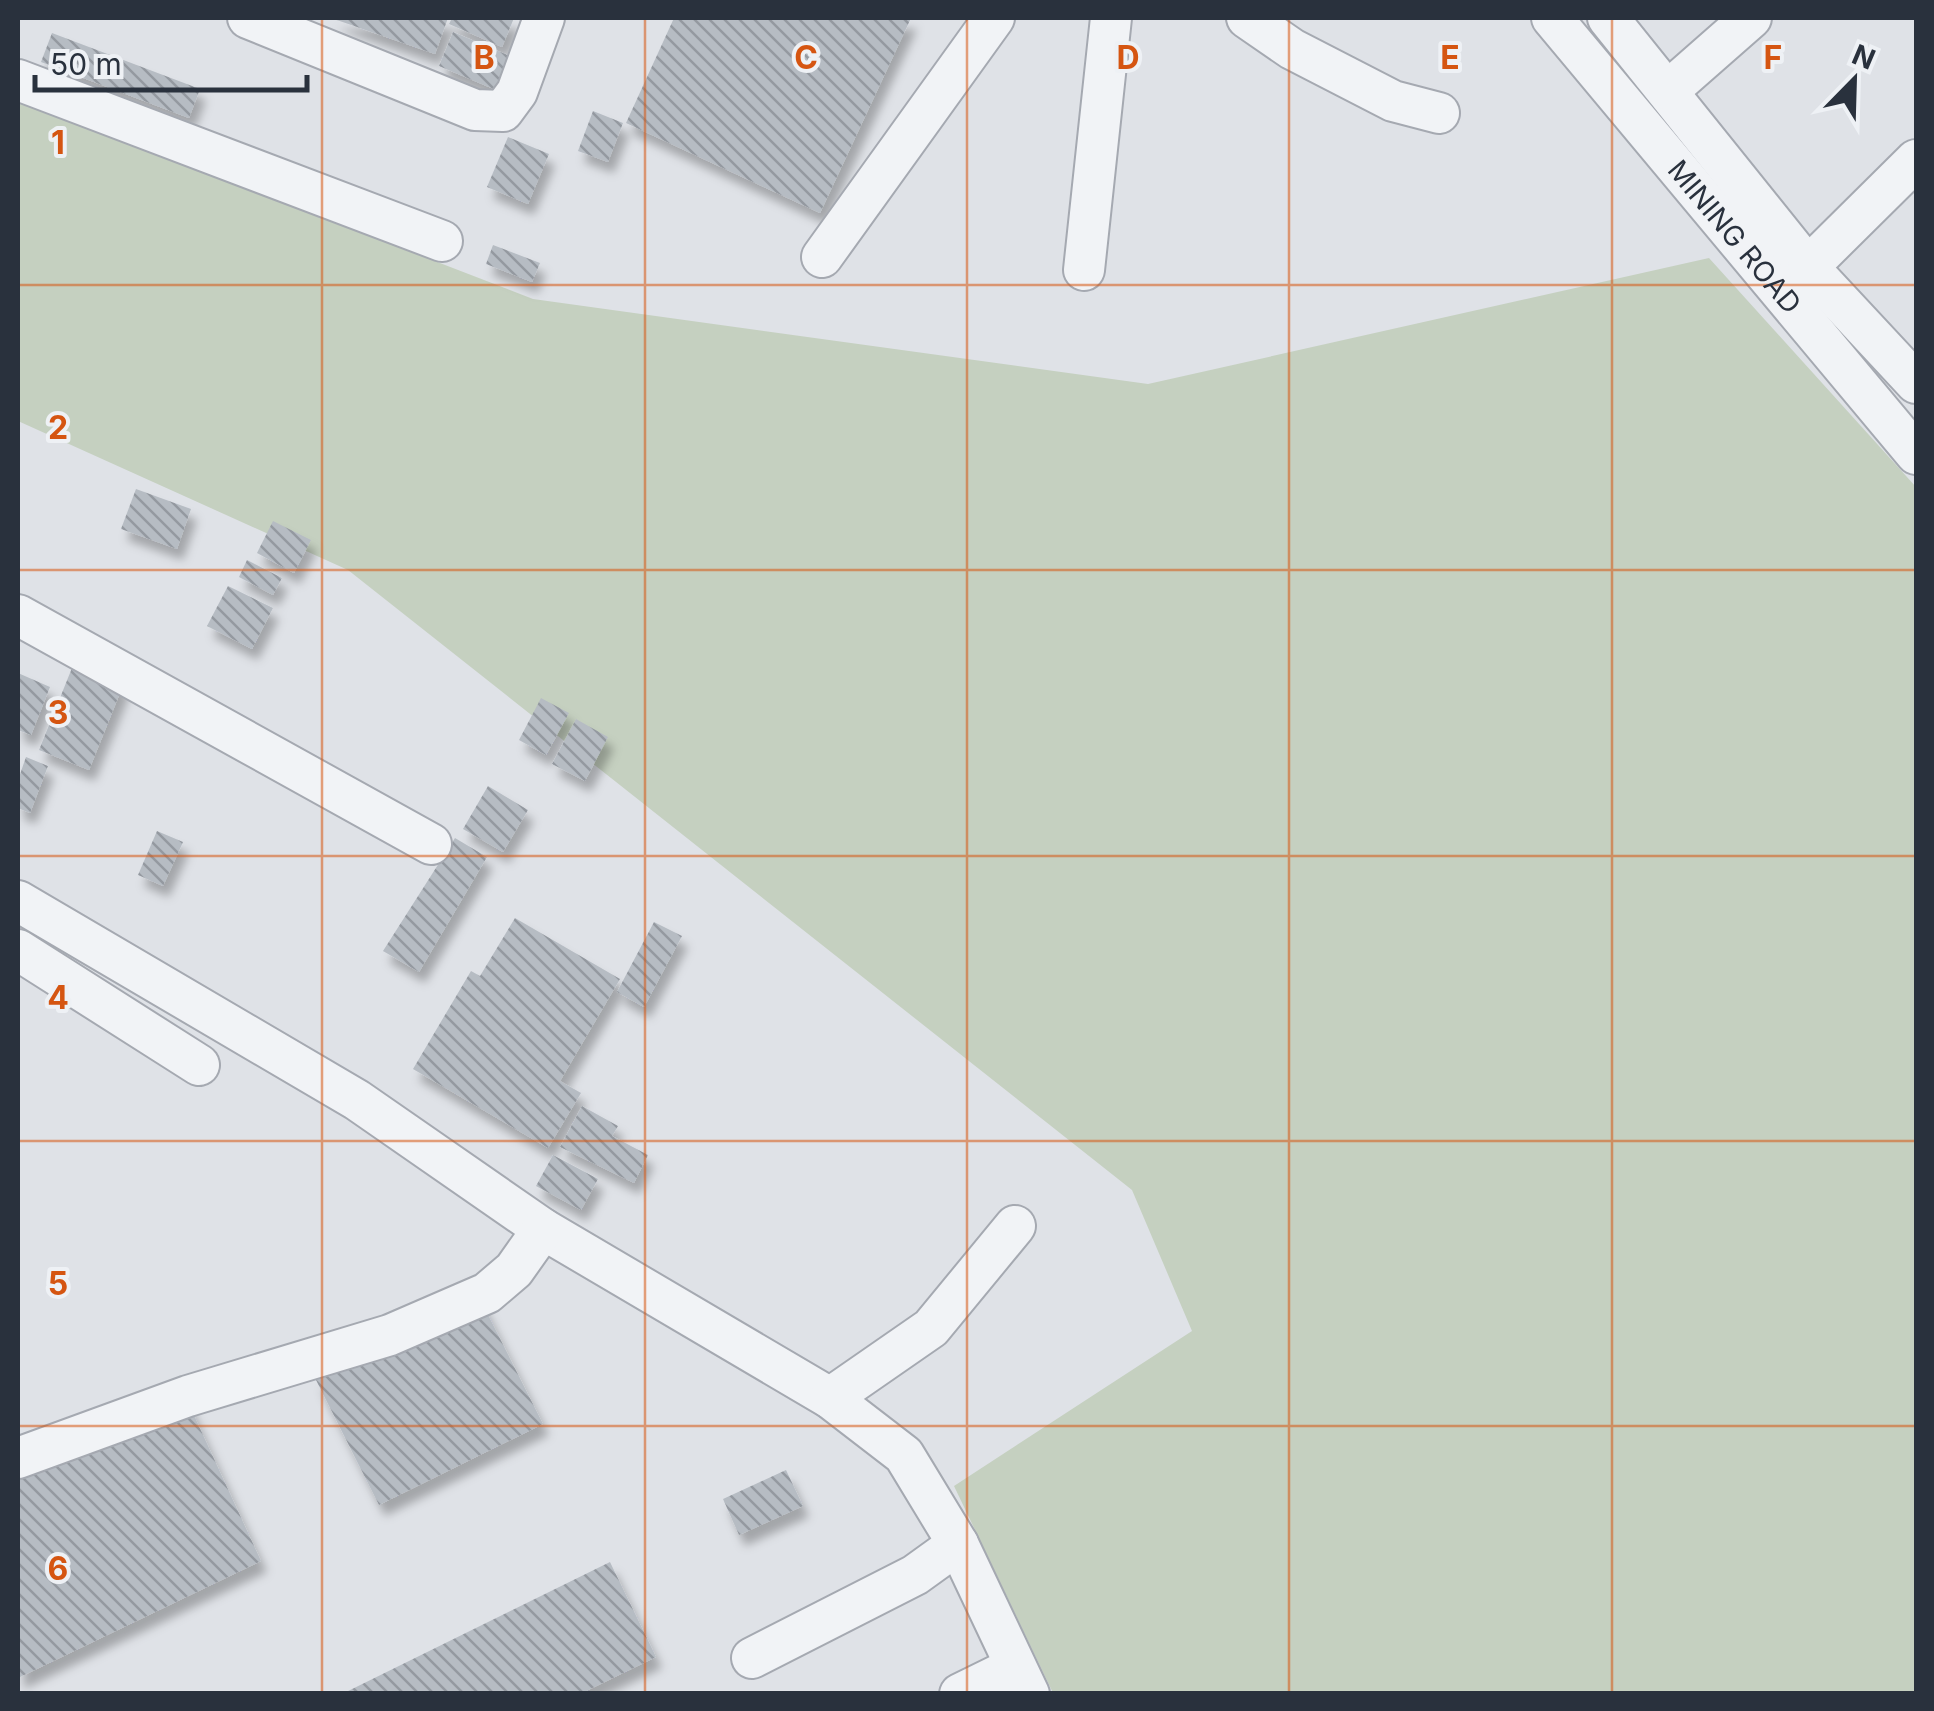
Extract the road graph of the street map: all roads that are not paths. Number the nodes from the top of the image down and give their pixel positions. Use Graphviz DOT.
graph roads {
  1 [pos="248,18"];
  2 [pos="544,18"];
  3 [pos="994,18"];
  4 [pos="1111,18"];
  5 [pos="1247,18"];
  6 [pos="1552,18"];
  7 [pos="1608,18"];
  8 [pos="1751,18"];
  9 [pos="18,80"];
  10 [pos="1668,90"];
  11 [pos="1439,113"];
  12 [pos="1916,160"];
  13 [pos="442,241"];
  14 [pos="822,257"];
  15 [pos="1808,267"];
  16 [pos="1084,270"];
  17 [pos="1916,383"];
  18 [pos="1916,454"];
  19 [pos="18,615"];
  20 [pos="430,844"];
  21 [pos="18,901"];
  22 [pos="18,950"];
  23 [pos="199,1066"];
  24 [pos="1015,1226"];
  25 [pos="543,1229"];
  26 [pos="830,1398"];
  27 [pos="18,1458"];
  28 [pos="958,1544"];
  29 [pos="752,1658"];
  30 [pos="1022,1680"];
  31 [pos="960,1694"];
  1 -- 2 [label="street"];
  3 -- 14 [label="street"];
  4 -- 16 [label="street"];
  5 -- 11 [label="street"];
  6 -- 18 [label="street, MINING ROAD"];
  7 -- 10 [label="street"];
  8 -- 10 [label="street"];
  9 -- 13 [label="street"];
  10 -- 15 [label="street"];
  12 -- 15 [label="street"];
  15 -- 17 [label="street"];
  19 -- 20 [label="street"];
  21 -- 25 [label="street"];
  22 -- 23 [label="street"];
  24 -- 26 [label="street"];
  25 -- 26 [label="street"];
  25 -- 27 [label="street"];
  26 -- 28 [label="street"];
  28 -- 29 [label="street"];
  28 -- 30 [label="street"];
  30 -- 31 [label="street"];
}
